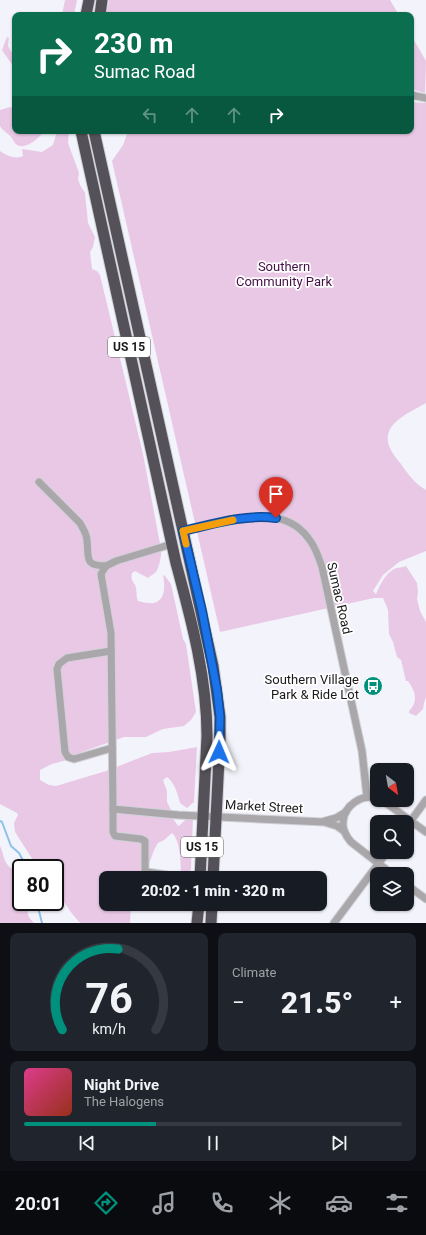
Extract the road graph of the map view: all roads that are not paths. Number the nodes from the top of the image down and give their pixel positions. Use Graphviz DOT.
graph roads {
  1 [pos="89,0"];
  2 [pos="102,0"];
  3 [pos="87,12"];
  4 [pos="100,12"];
  5 [pos="414,96"];
  6 [pos="426,98"];
  7 [pos="82,134"];
  8 [pos="95,134"];
  9 [pos="39,482"];
  10 [pos="183,531"];
  11 [pos="172,544"];
  12 [pos="106,566"];
  13 [pos="111,651"];
  14 [pos="112,748"];
  15 [pos="367,797"];
  16 [pos="370,797"];
  17 [pos="426,800"];
  18 [pos="390,807"];
  19 [pos="113,809"];
  20 [pos="346,812"];
  21 [pos="203,815"];
  22 [pos="400,815"];
  23 [pos="216,816"];
  24 [pos="414,816"];
  25 [pos="324,822"];
  26 [pos="414,826"];
  27 [pos="344,831"];
  28 [pos="426,832"];
  29 [pos="382,859"];
  30 [pos="378,864"];
  31 [pos="382,867"];
  32 [pos="146,871"];
  33 [pos="200,871"];
  34 [pos="213,871"];
  35 [pos="414,890"];
  36 [pos="426,899"];
  37 [pos="198,911"];
  38 [pos="212,911"];
  39 [pos="197,923"];
  40 [pos="211,923"];
  41 [pos="334,923"];
  1 -- 3 [label="highway"];
  2 -- 4 [label="highway"];
  5 -- 6 [label="street"];
  7 -- 11 [label="highway, US 15"];
  8 -- 10 [label="highway, US 15"];
  9 -- 12 [label="street"];
  10 -- 15 [label="street, Sumac Road"];
  10 -- 23 [label="highway, US 15"];
  11 -- 12 [label="street"];
  11 -- 21 [label="highway, US 15"];
  12 -- 13 [label="street"];
  13 -- 14 [label="street"];
  13 -- 14 [label="street"];
  14 -- 19 [label="street"];
  15 -- 16 [label="street"];
  15 -- 20 [label="street, Market Street"];
  17 -- 24 [label="street"];
  18 -- 22 [label="street"];
  19 -- 21 [label="street, Market Street"];
  19 -- 32 [label="street"];
  20 -- 25 [label="street, Market Street"];
  20 -- 27 [label="street"];
  21 -- 23 [label="street, Market Street"];
  21 -- 33 [label="highway, US 15"];
  23 -- 25 [label="street, Market Street"];
  23 -- 34 [label="highway, US 15"];
  25 -- 27 [label="street, Market Street"];
  26 -- 28 [label="street"];
  27 -- 30 [label="street, Market Street"];
  29 -- 30 [label="street"];
  30 -- 31 [label="street, Market Street"];
  30 -- 41 [label="street"];
  35 -- 36 [label="street"];
  37 -- 39 [label="highway"];
  38 -- 40 [label="highway"];
}
